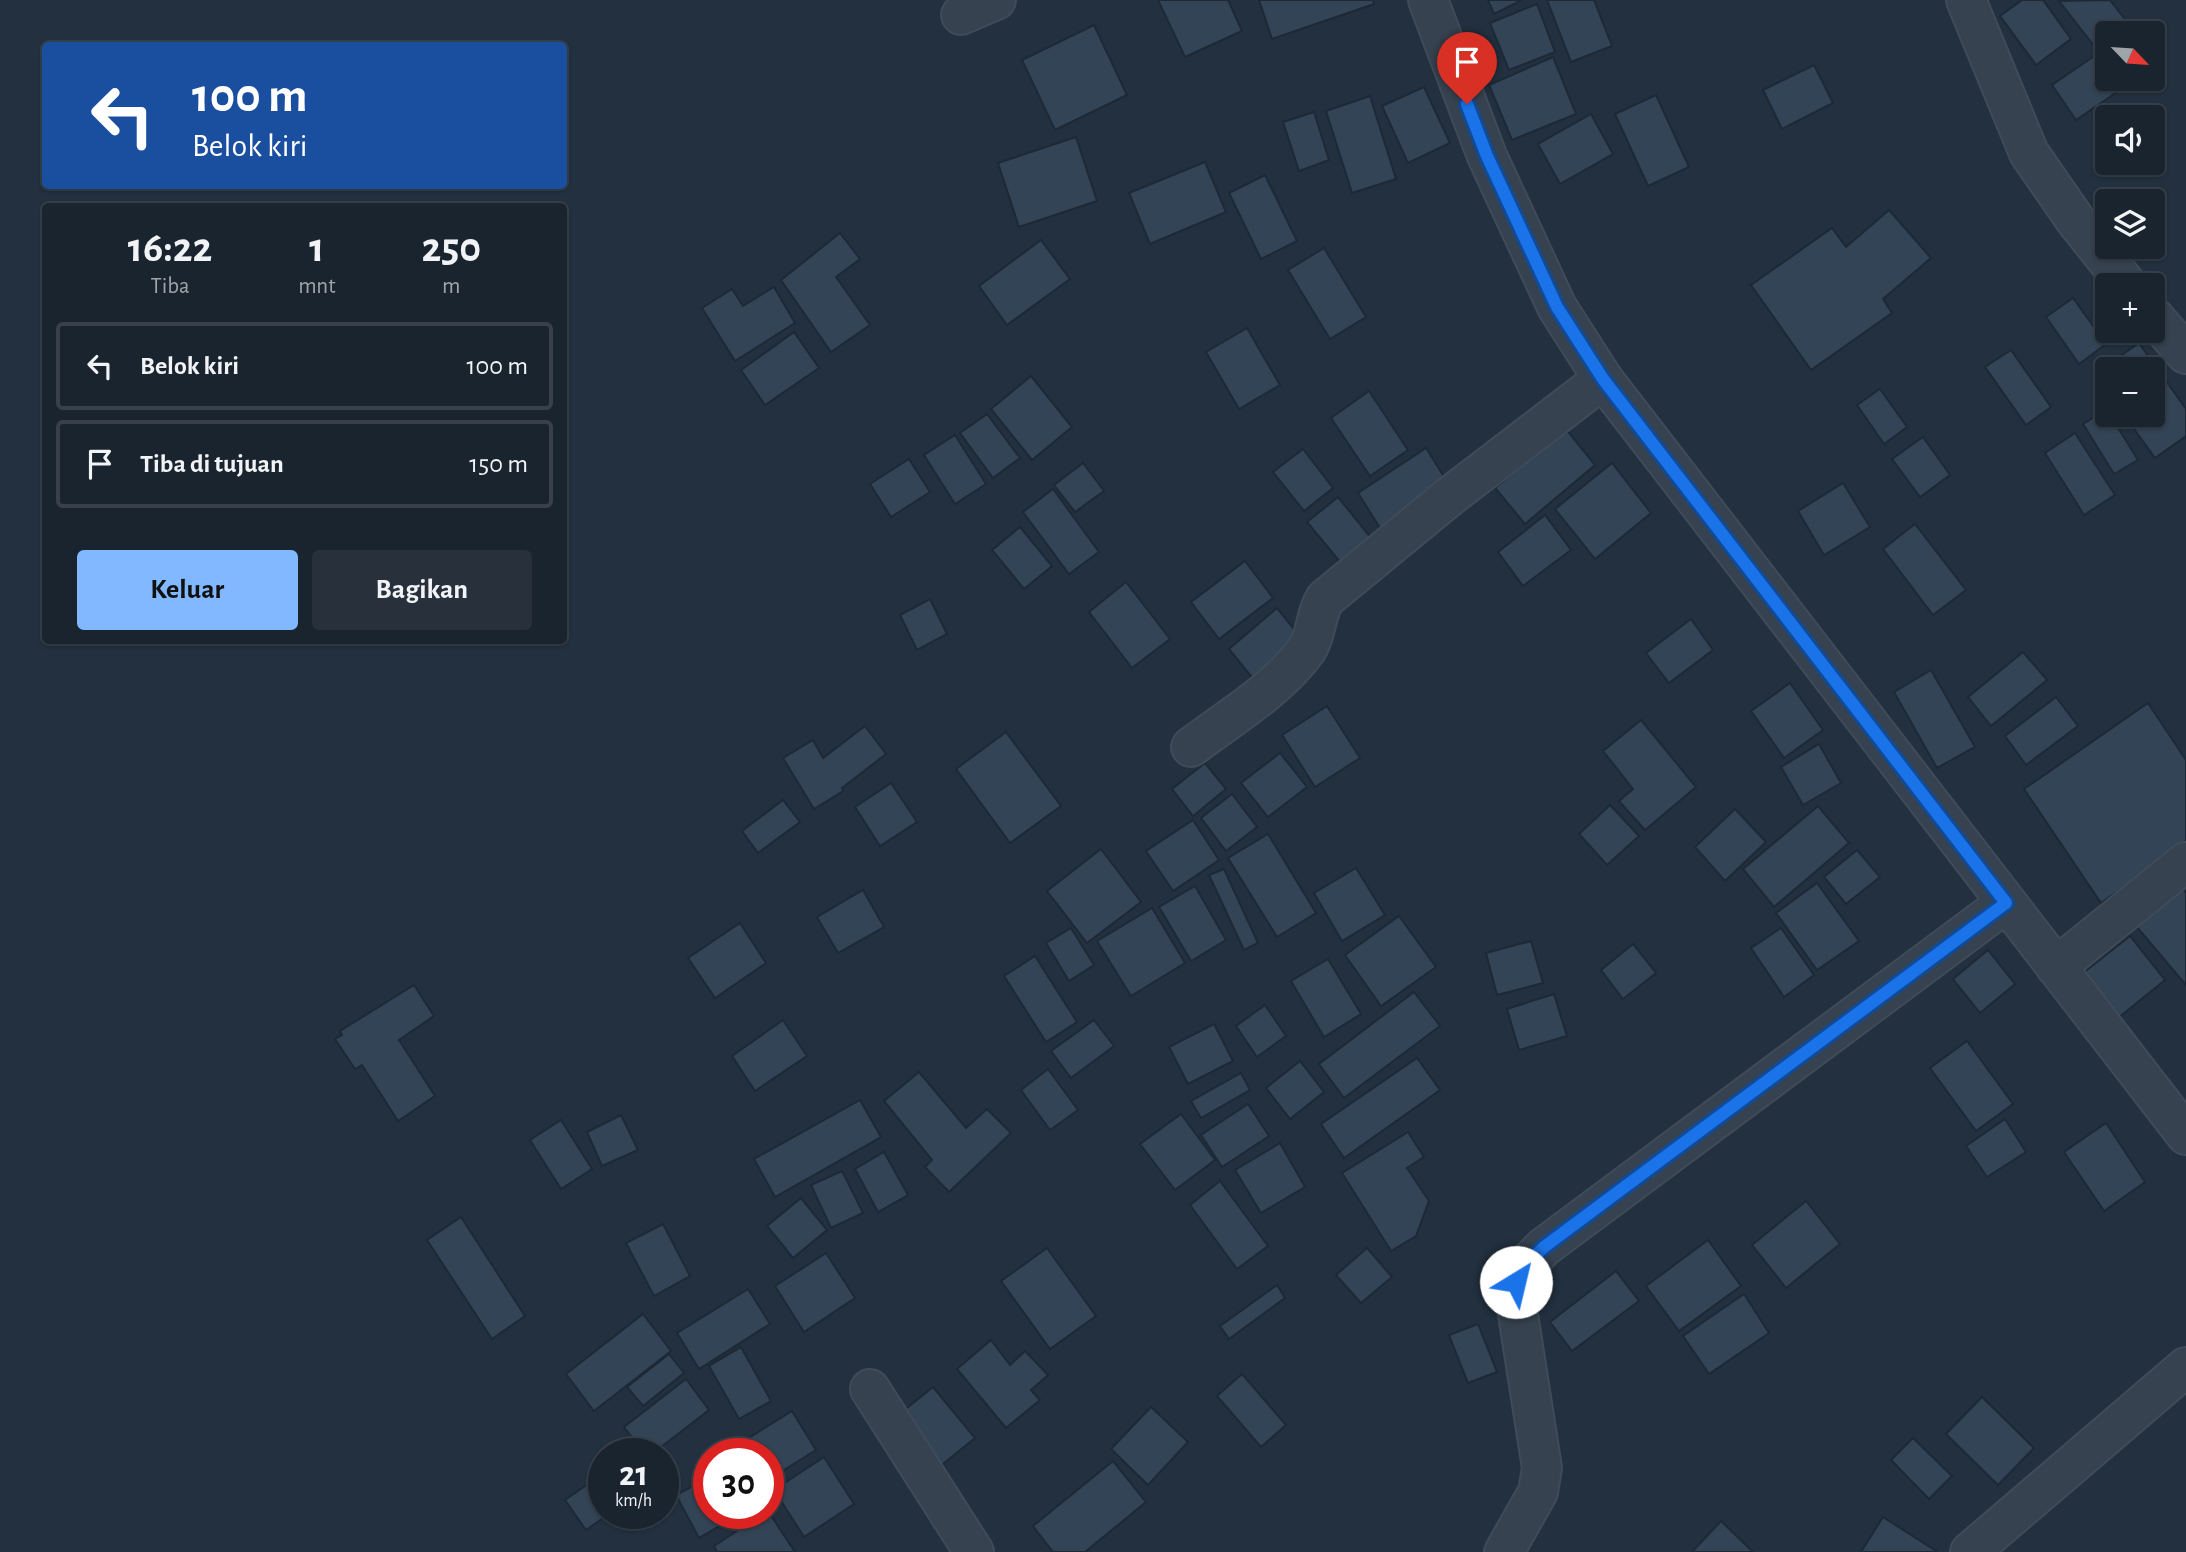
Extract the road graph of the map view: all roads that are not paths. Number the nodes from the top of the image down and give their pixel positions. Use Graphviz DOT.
graph roads {
  1 [pos="996,0"];
  2 [pos="1428,0"];
  3 [pos="1966,0"];
  4 [pos="961,15"];
  5 [pos="2117,273"];
  6 [pos="2165,330"];
  7 [pos="2186,354"];
  8 [pos="1603,379"];
  9 [pos="1191,747"];
  10 [pos="2186,862"];
  11 [pos="2006,903"];
  12 [pos="2056,967"];
  13 [pos="2186,1135"];
  14 [pos="2186,1367"];
  15 [pos="870,1389"];
  16 [pos="974,1552"];
  17 [pos="1504,1552"];
  18 [pos="1970,1552"];
  1 -- 4 [label="street"];
  2 -- 8 [label="street"];
  3 -- 5 [label="street"];
  6 -- 7 [label="street"];
  8 -- 9 [label="street"];
  8 -- 11 [label="street"];
  10 -- 12 [label="street"];
  11 -- 12 [label="street"];
  11 -- 17 [label="street"];
  12 -- 13 [label="street"];
  14 -- 18 [label="street"];
  15 -- 16 [label="street"];
}
